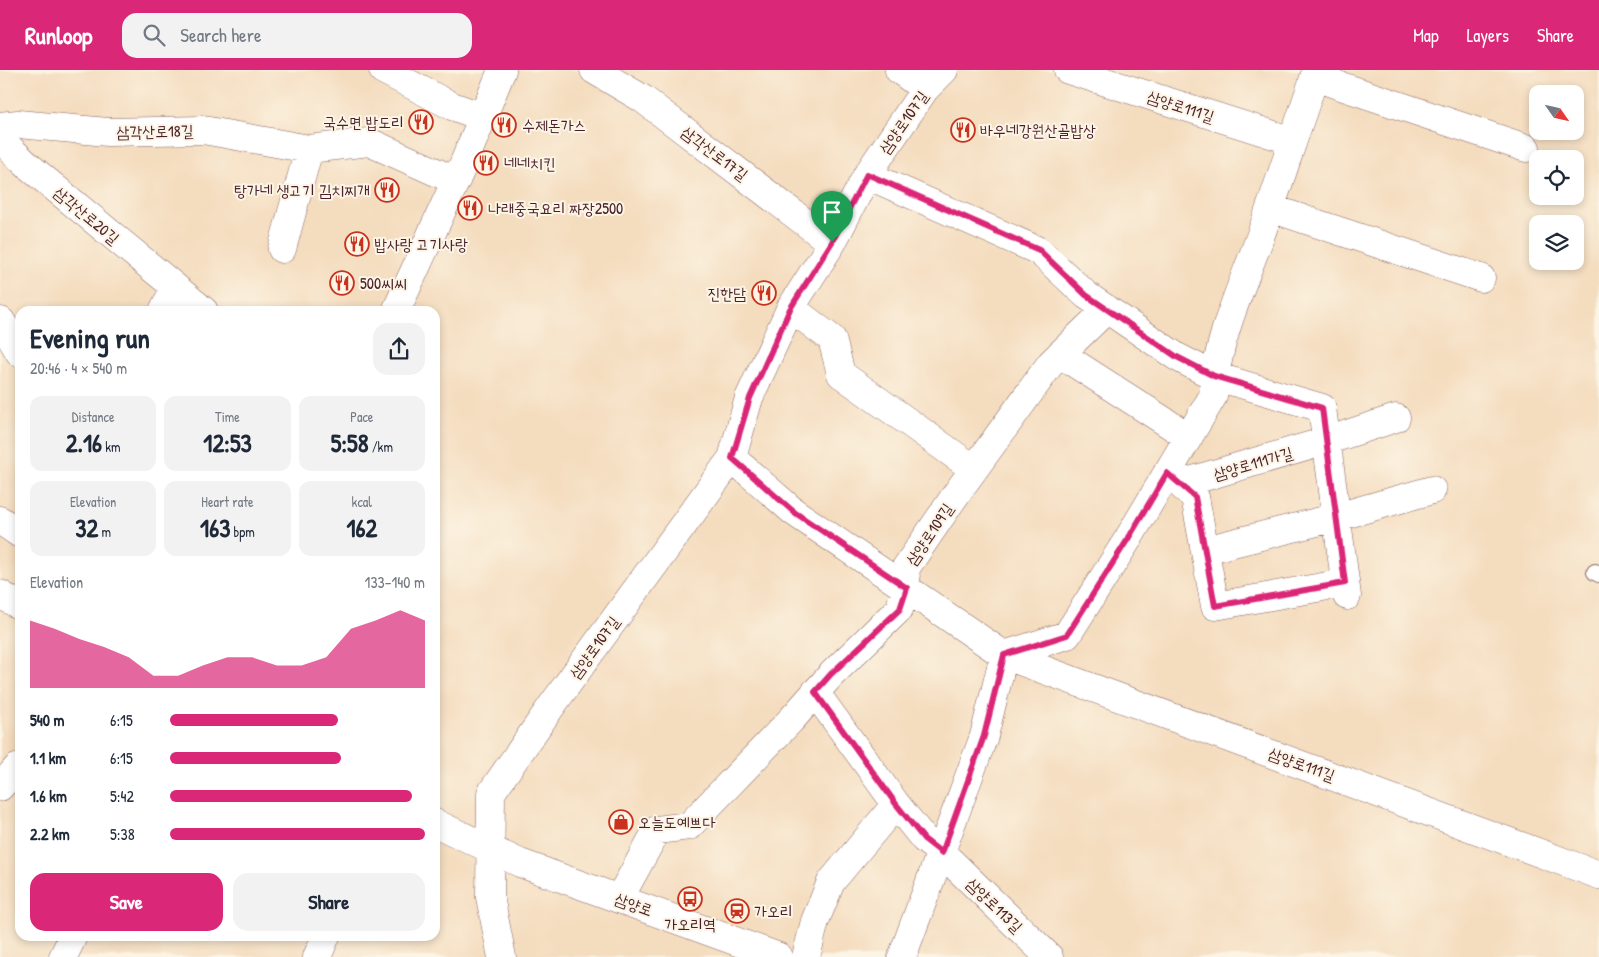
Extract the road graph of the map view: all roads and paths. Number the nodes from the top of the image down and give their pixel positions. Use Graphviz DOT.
graph roads {
  1 [pos="383,70"];
  2 [pos="502,70"];
  3 [pos="594,70"];
  4 [pos="899,70"];
  5 [pos="944,70"];
  6 [pos="1068,70"];
  7 [pos="1315,74"];
  8 [pos="925,89"];
  9 [pos="483,117"];
  10 [pos="0,126"];
  11 [pos="0,139"];
  12 [pos="1293,141"];
  13 [pos="1526,148"];
  14 [pos="309,149"];
  15 [pos="867,174"];
  16 [pos="456,181"];
  17 [pos="1270,208"];
  18 [pos="832,242"];
  19 [pos="282,249"];
  20 [pos="1481,278"];
  21 [pos="169,300"];
  22 [pos="188,306"];
  23 [pos="398,306"];
  24 [pos="791,308"];
  25 [pos="1107,309"];
  26 [pos="1,321"];
  27 [pos="15,345"];
  28 [pos="1060,354"];
  29 [pos="1214,376"];
  30 [pos="1396,418"];
  31 [pos="1189,437"];
  32 [pos="1326,441"];
  33 [pos="732,458"];
  34 [pos="974,469"];
  35 [pos="1174,478"];
  36 [pos="1432,490"];
  37 [pos="1336,517"];
  38 [pos="1204,550"];
  39 [pos="907,588"];
  40 [pos="0,594"];
  41 [pos="15,603"];
  42 [pos="1004,655"];
  43 [pos="815,692"];
  44 [pos="15,771"];
  45 [pos="0,787"];
  46 [pos="896,804"];
  47 [pos="440,825"];
  48 [pos="490,849"];
  49 [pos="942,853"];
  50 [pos="1599,875"];
  51 [pos="619,899"];
  52 [pos="71,941"];
  53 [pos="324,941"];
  54 [pos="63,957"];
  55 [pos="317,957"];
  56 [pos="502,957"];
  57 [pos="778,957"];
  58 [pos="806,957"];
  59 [pos="902,957"];
  60 [pos="1048,957"];
  1 -- 9 [label="street"];
  2 -- 9 [label="street"];
  3 -- 18 [label="street, 삼각산로17길"];
  4 -- 8 [label="street"];
  5 -- 8 [label="street, 삼양로107길"];
  6 -- 12 [label="street, 삼양로111길"];
  7 -- 12 [label="street"];
  7 -- 13 [label="street"];
  8 -- 15 [label="street, 삼양로107길"];
  9 -- 16 [label="street"];
  10 -- 14 [label="street, 삼각산로18길"];
  11 -- 21 [label="street, 삼각산로20길"];
  12 -- 17 [label="street"];
  14 -- 16 [label="street, 삼각산로18길"];
  14 -- 19 [label="street"];
  15 -- 18 [label="street, 삼양로107길"];
  15 -- 25 [label="street"];
  16 -- 23 [label="street"];
  17 -- 20 [label="street"];
  17 -- 29 [label="street"];
  18 -- 24 [label="street, 삼양로107길"];
  21 -- 22 [label="street, 삼각산로20길"];
  24 -- 33 [label="street, 삼양로107길"];
  24 -- 34 [label="street"];
  25 -- 28 [label="street, 삼양로109길"];
  25 -- 29 [label="street"];
  26 -- 27 [label="street"];
  28 -- 31 [label="street"];
  28 -- 34 [label="street, 삼양로109길"];
  29 -- 31 [label="street"];
  29 -- 32 [label="street"];
  30 -- 32 [label="street, 삼양로111가길"];
  31 -- 35 [label="street"];
  32 -- 35 [label="street, 삼양로111가길"];
  32 -- 37 [label="street"];
  33 -- 39 [label="street"];
  33 -- 48 [label="street, 삼양로107길"];
  34 -- 39 [label="street, 삼양로109길"];
  35 -- 38 [label="street"];
  35 -- 42 [label="street"];
  36 -- 37 [label="street"];
  37 -- 38 [label="street"];
  37 -- 38 [label="street"];
  39 -- 42 [label="street"];
  39 -- 43 [label="street, 삼양로109길"];
  40 -- 41 [label="street"];
  42 -- 49 [label="street"];
  42 -- 50 [label="street, 삼양로111길"];
  43 -- 46 [label="street"];
  43 -- 51 [label="street, 삼양로109길"];
  44 -- 45 [label="street"];
  46 -- 49 [label="street"];
  46 -- 58 [label="street"];
  47 -- 48 [label="street, 삼양로"];
  48 -- 51 [label="street, 삼양로"];
  48 -- 56 [label="street"];
  49 -- 59 [label="street"];
  49 -- 60 [label="street, 삼양로113길"];
  51 -- 57 [label="street, 삼양로"];
  52 -- 54 [label="street"];
  53 -- 55 [label="street"];
}
